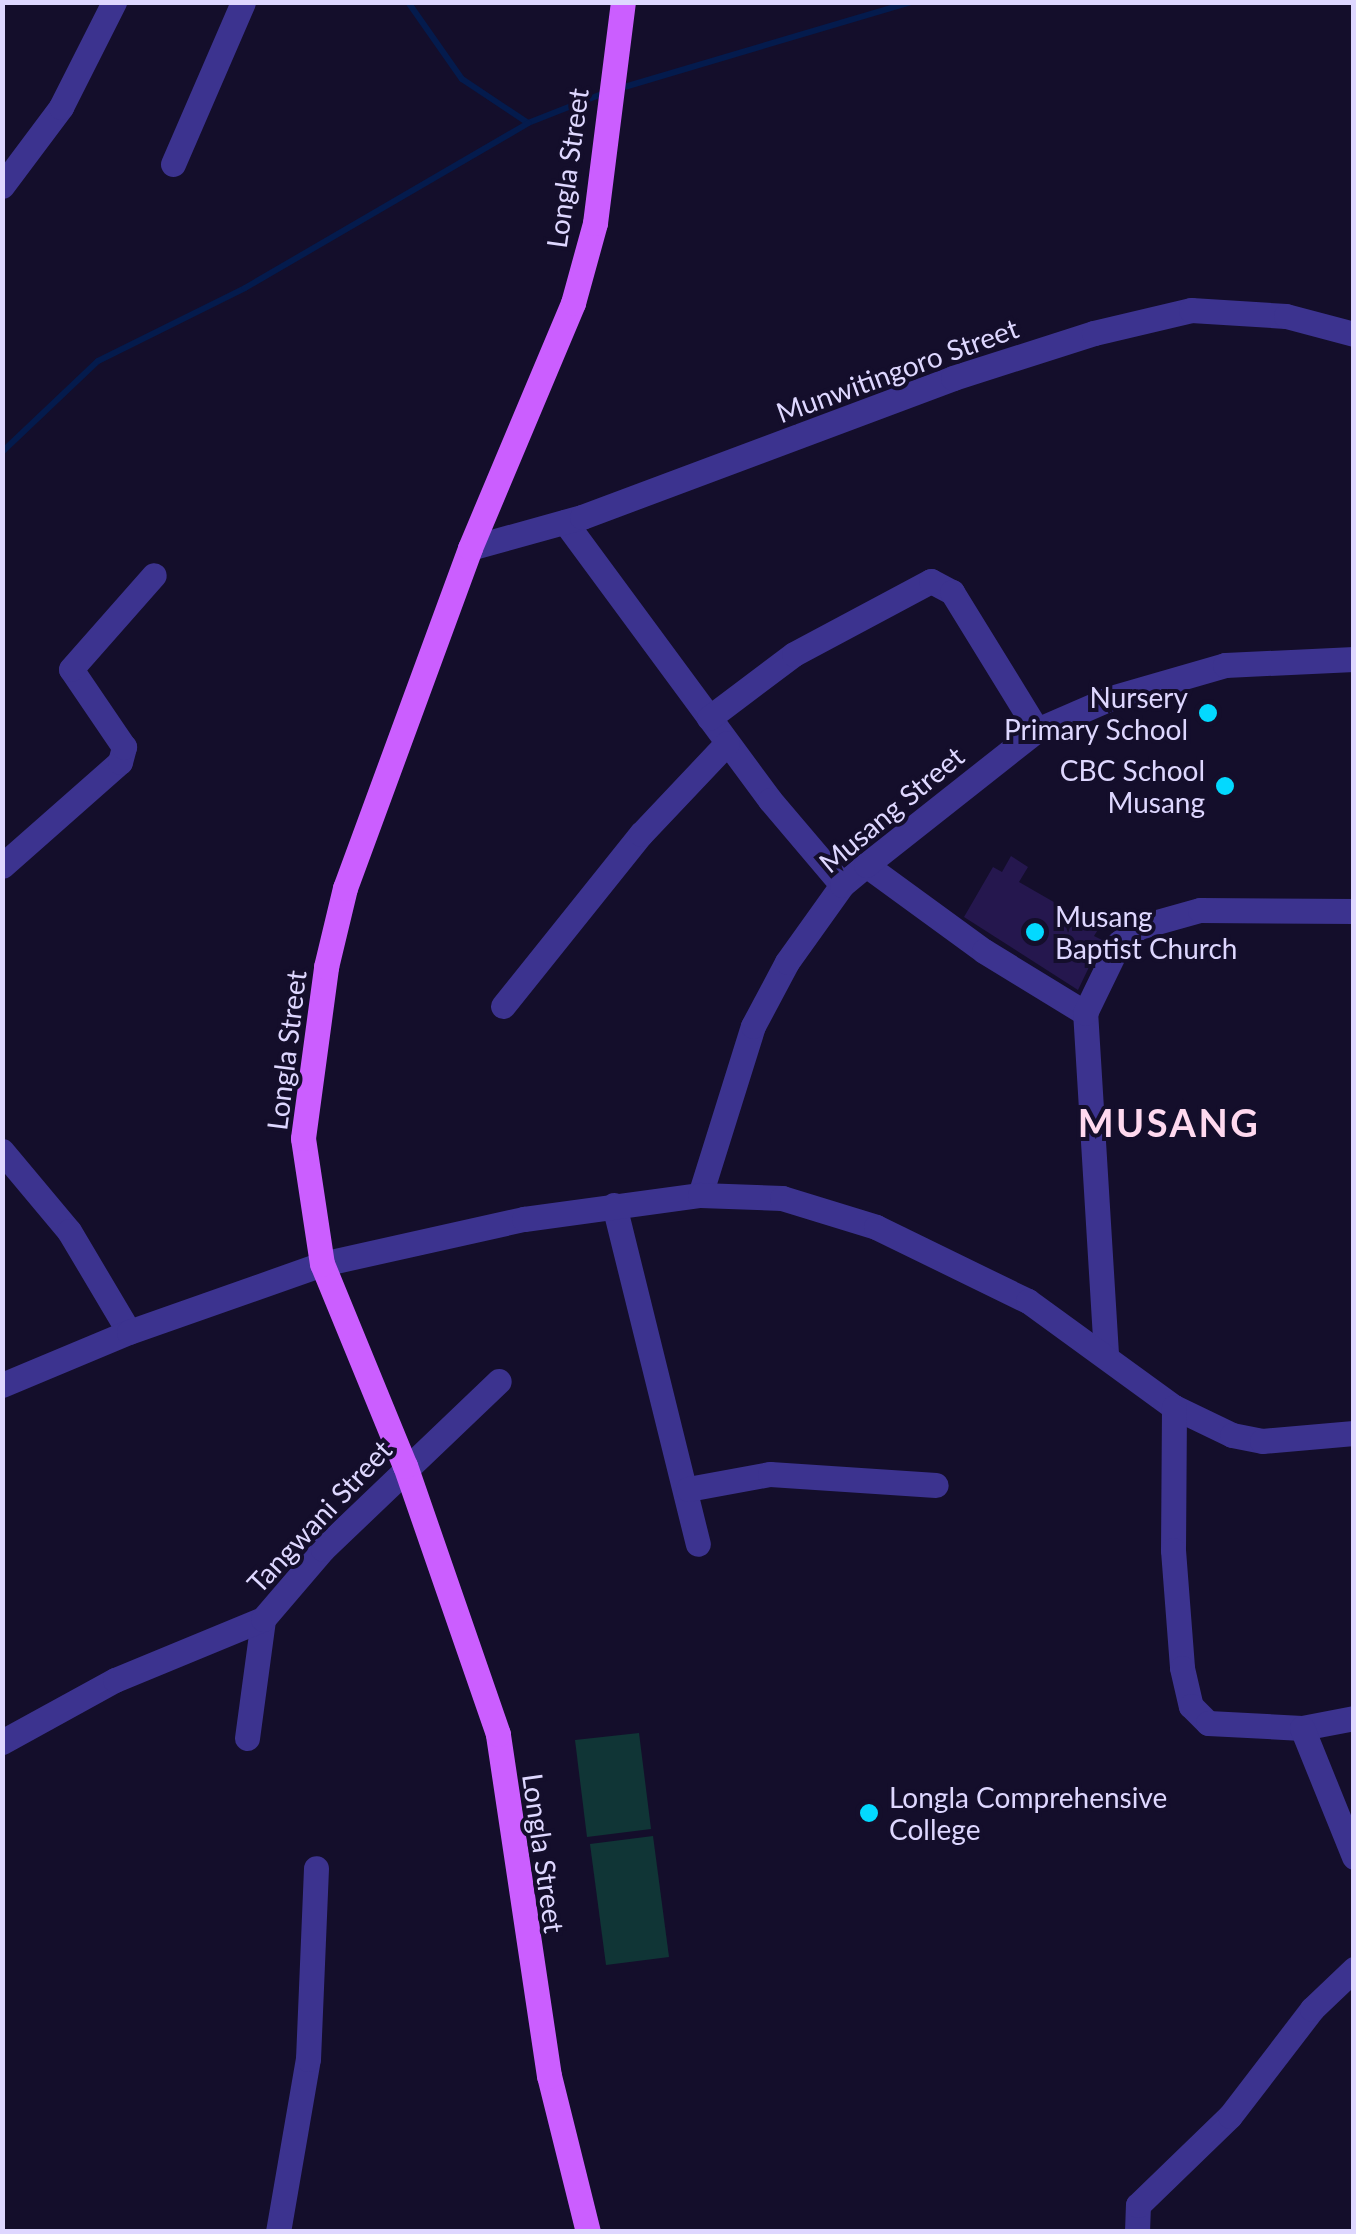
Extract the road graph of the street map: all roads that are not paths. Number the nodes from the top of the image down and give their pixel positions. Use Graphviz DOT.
graph roads {
  1 [pos="114,2"];
  2 [pos="243,2"];
  3 [pos="623,2"];
  4 [pos="172,164"];
  5 [pos="2,186"];
  6 [pos="1354,334"];
  7 [pos="565,522"];
  8 [pos="470,548"];
  9 [pos="154,575"];
  10 [pos="1354,659"];
  11 [pos="709,718"];
  12 [pos="1037,730"];
  13 [pos="727,743"];
  14 [pos="866,865"];
  15 [pos="2,866"];
  16 [pos="842,885"];
  17 [pos="1354,911"];
  18 [pos="502,1006"];
  19 [pos="1085,1014"];
  20 [pos="2,1151"];
  21 [pos="700,1195"];
  22 [pos="614,1205"];
  23 [pos="322,1264"];
  24 [pos="129,1332"];
  25 [pos="1106,1354"];
  26 [pos="499,1381"];
  27 [pos="2,1386"];
  28 [pos="1174,1407"];
  29 [pos="1354,1433"];
  30 [pos="405,1466"];
  31 [pos="936,1485"];
  32 [pos="688,1489"];
  33 [pos="698,1544"];
  34 [pos="263,1619"];
  35 [pos="1354,1718"];
  36 [pos="1302,1728"];
  37 [pos="247,1738"];
  38 [pos="2,1742"];
  39 [pos="1354,1857"];
  40 [pos="316,1868"];
  41 [pos="1354,1969"];
  42 [pos="278,2232"];
  43 [pos="588,2232"];
  44 [pos="1137,2232"];
  1 -- 5 [label="street"];
  2 -- 4 [label="street"];
  3 -- 8 [label="main road, Longla Street"];
  6 -- 7 [label="street, Munwitingoro Street"];
  7 -- 8 [label="street, Munwitingoro Street"];
  7 -- 11 [label="street"];
  8 -- 23 [label="main road, Longla Street"];
  9 -- 15 [label="street"];
  10 -- 12 [label="street, Musang Street"];
  11 -- 12 [label="street"];
  11 -- 13 [label="street"];
  12 -- 14 [label="street, Musang Street"];
  13 -- 16 [label="street"];
  13 -- 18 [label="street"];
  14 -- 16 [label="street, Musang Street"];
  14 -- 19 [label="street"];
  16 -- 21 [label="street, Musang Street"];
  17 -- 19 [label="street"];
  19 -- 25 [label="street"];
  20 -- 24 [label="street"];
  21 -- 22 [label="street"];
  21 -- 25 [label="street"];
  22 -- 23 [label="street"];
  22 -- 32 [label="street"];
  23 -- 24 [label="street"];
  23 -- 30 [label="main road, Longla Street"];
  24 -- 27 [label="street"];
  25 -- 28 [label="street"];
  26 -- 30 [label="street, Tangwani Street"];
  28 -- 29 [label="street"];
  28 -- 36 [label="street"];
  30 -- 34 [label="street, Tangwani Street"];
  30 -- 43 [label="main road, Longla Street"];
  31 -- 32 [label="street"];
  32 -- 33 [label="street"];
  34 -- 37 [label="street"];
  34 -- 38 [label="street, Tangwani Street"];
  35 -- 36 [label="street"];
  36 -- 39 [label="street"];
  40 -- 42 [label="street"];
  41 -- 44 [label="street"];
}
